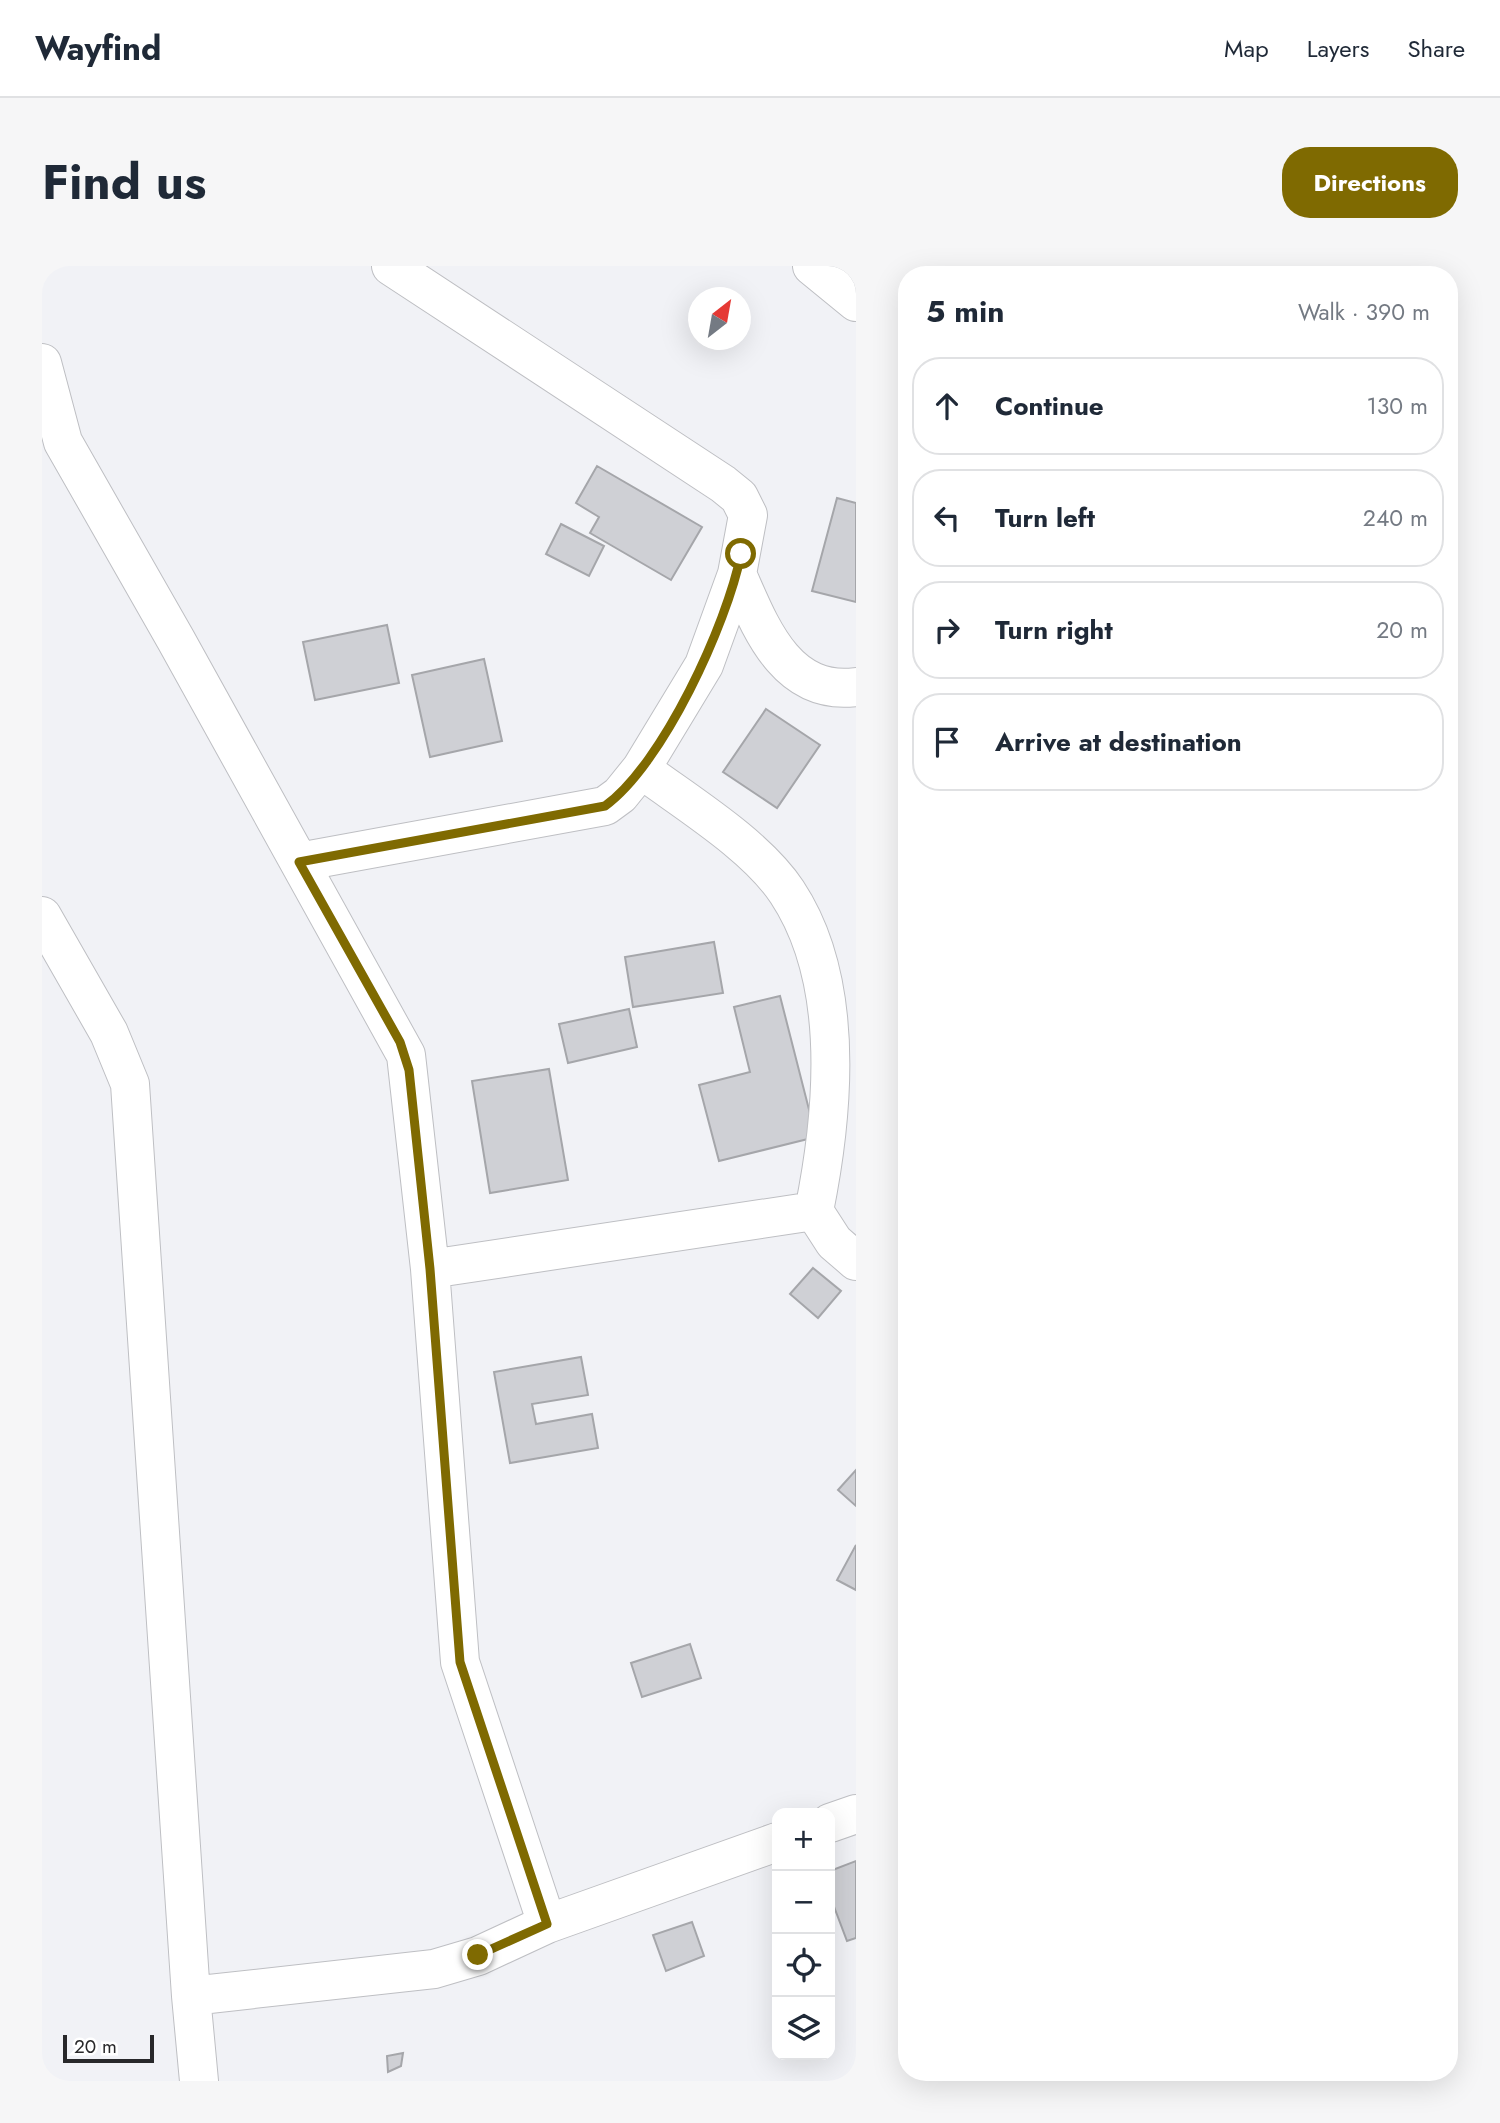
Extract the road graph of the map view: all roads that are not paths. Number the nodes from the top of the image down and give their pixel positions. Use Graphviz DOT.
graph roads {
  1 [pos="391,266"];
  2 [pos="812,266"];
  3 [pos="856,302"];
  4 [pos="42,363"];
  5 [pos="737,573"];
  6 [pos="856,687"];
  7 [pos="641,769"];
  8 [pos="299,862"];
  9 [pos="42,916"];
  10 [pos="814,1212"];
  11 [pos="856,1261"];
  12 [pos="430,1269"];
  13 [pos="856,1814"];
  14 [pos="835,1821"];
  15 [pos="772,1844"];
  16 [pos="547,1924"];
  17 [pos="191,1996"];
  18 [pos="199,2081"];
  1 -- 5 [label="street"];
  2 -- 3 [label="street"];
  4 -- 8 [label="street"];
  5 -- 6 [label="street"];
  5 -- 7 [label="street"];
  7 -- 8 [label="street"];
  7 -- 10 [label="street"];
  8 -- 12 [label="street"];
  9 -- 17 [label="street"];
  10 -- 11 [label="street"];
  10 -- 12 [label="street"];
  12 -- 16 [label="street"];
  13 -- 14 [label="street"];
  15 -- 16 [label="street"];
  16 -- 17 [label="street"];
  17 -- 18 [label="street"];
}
